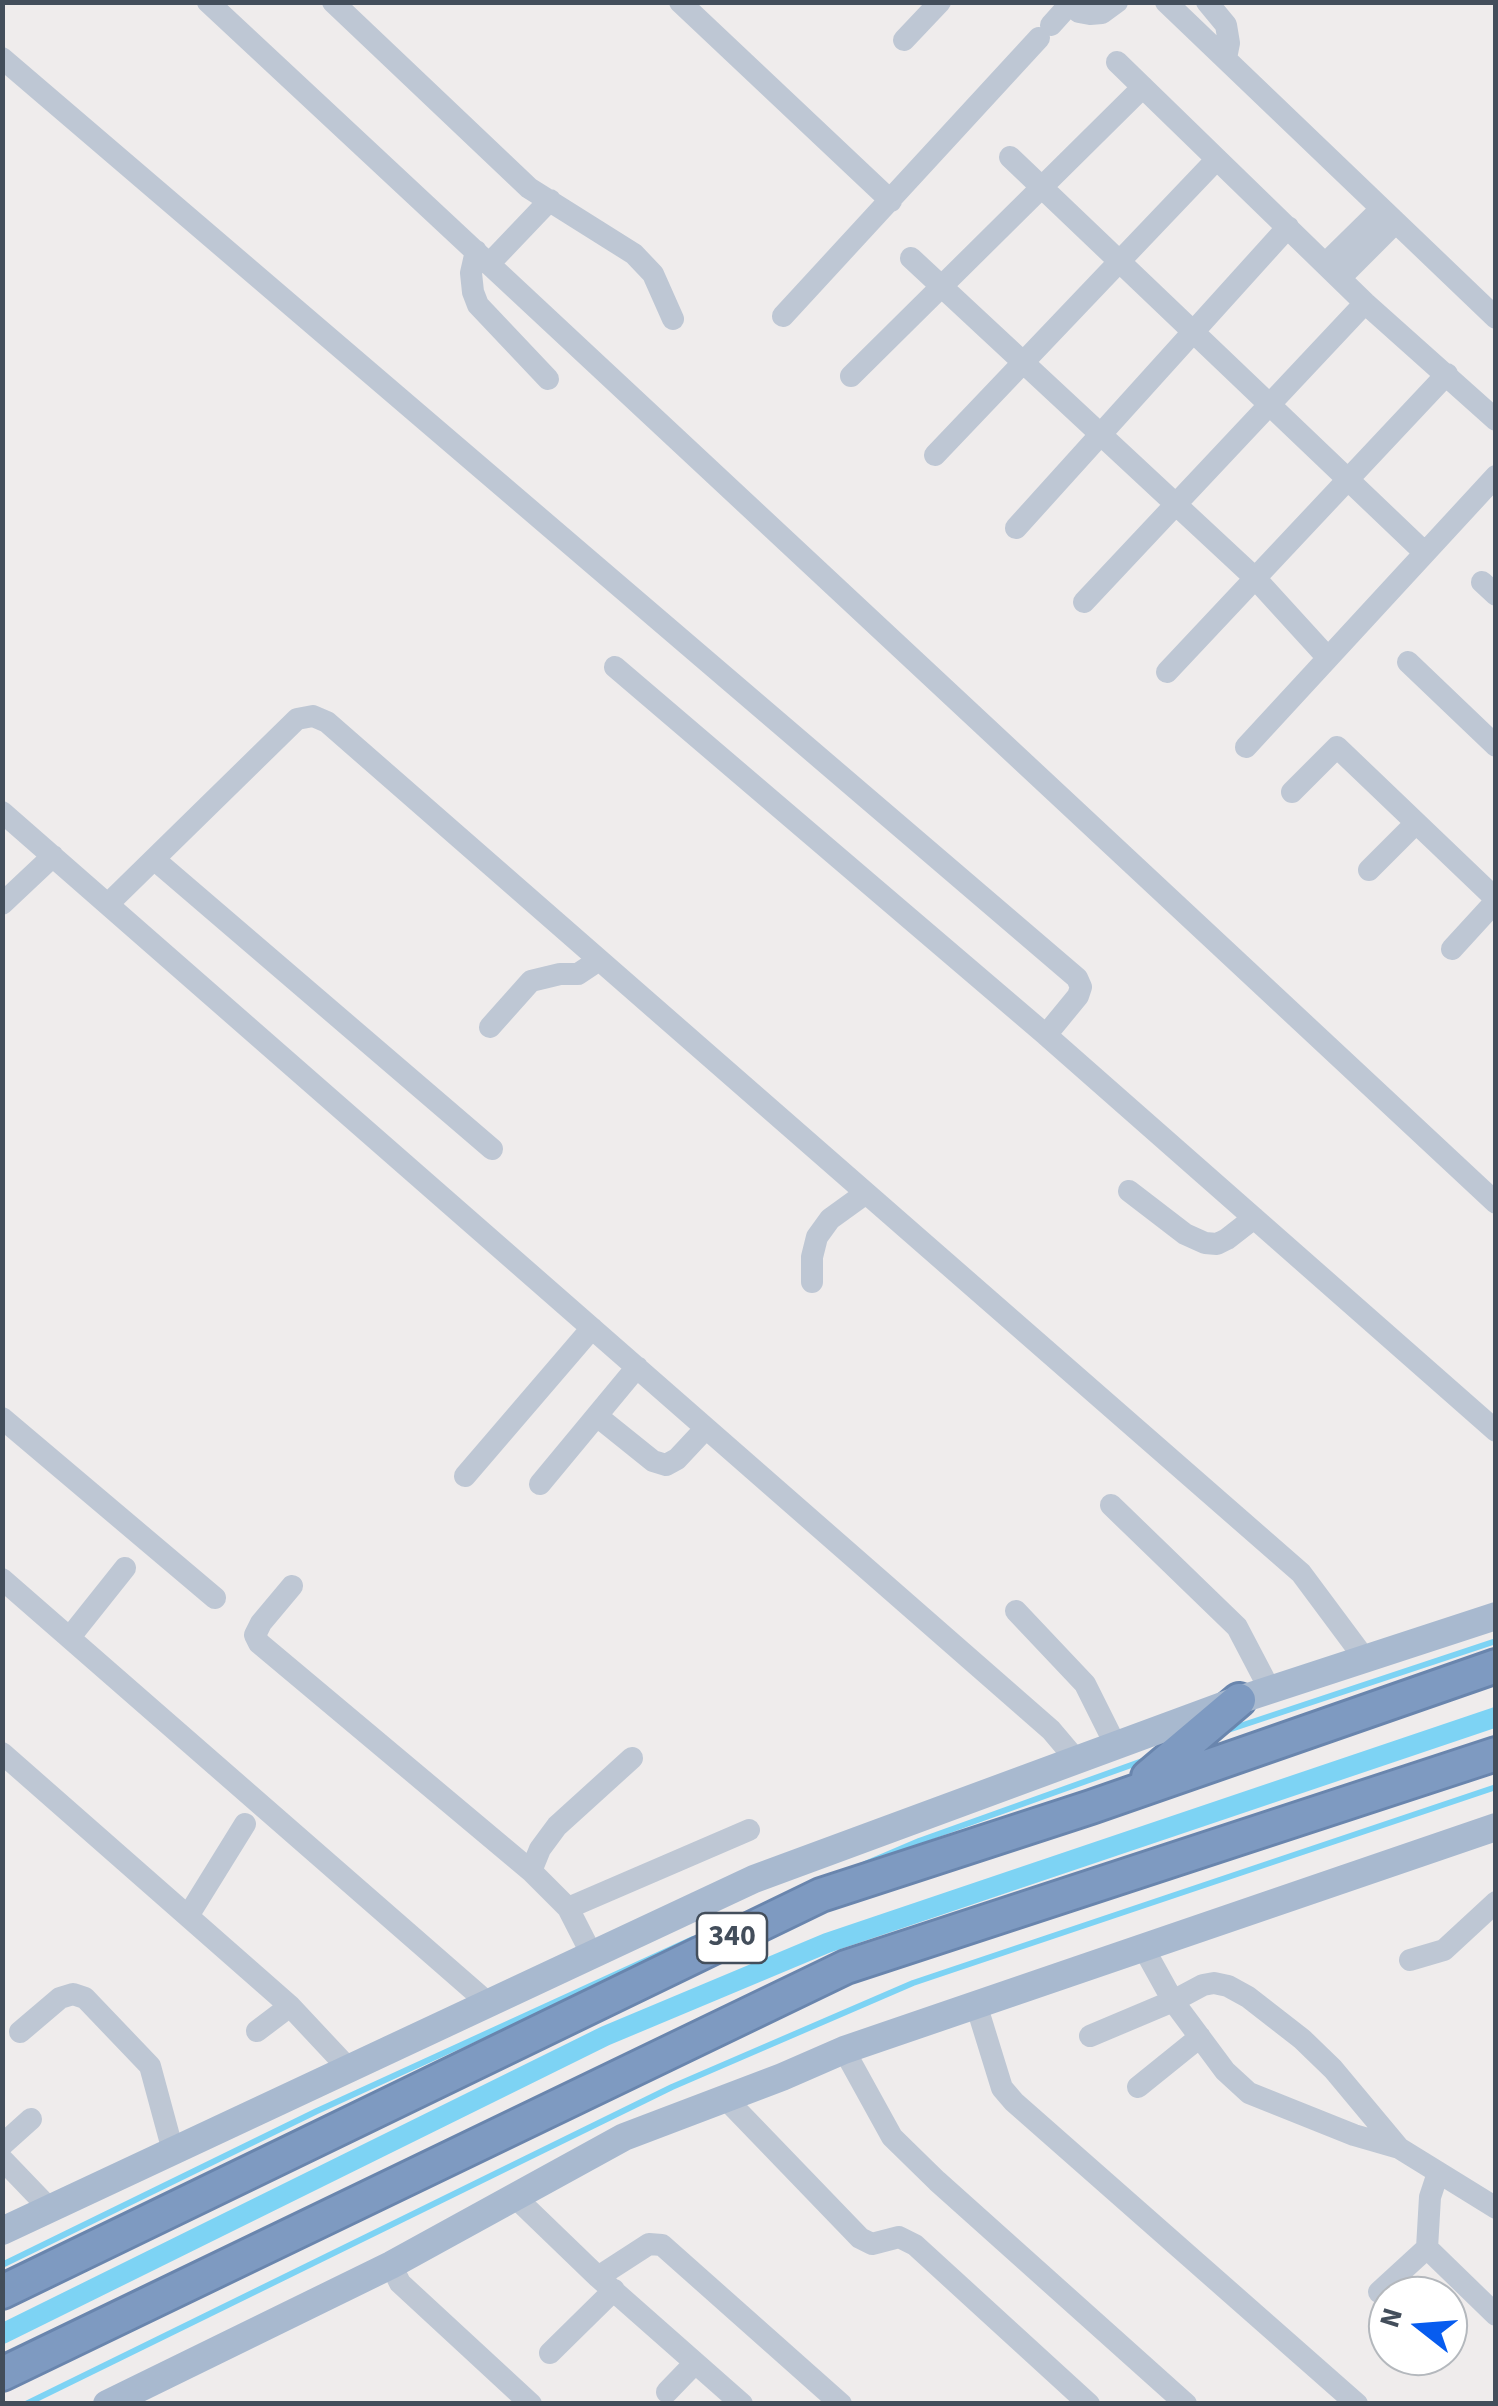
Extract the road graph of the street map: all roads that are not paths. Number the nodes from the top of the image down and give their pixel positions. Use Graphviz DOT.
graph roads {
  1 [pos="208,2"];
  2 [pos="333,2"];
  3 [pos="680,2"];
  4 [pos="940,2"];
  5 [pos="1118,2"];
  6 [pos="1166,2"];
  7 [pos="1206,2"];
  8 [pos="1068,4"];
  9 [pos="904,40"];
  10 [pos="2,58"];
  11 [pos="1226,58"];
  12 [pos="1117,62"];
  13 [pos="1143,87"];
  14 [pos="1010,157"];
  15 [pos="1217,159"];
  16 [pos="1043,186"];
  17 [pos="550,200"];
  18 [pos="891,201"];
  19 [pos="1387,217"];
  20 [pos="1288,228"];
  21 [pos="483,257"];
  22 [pos="911,258"];
  23 [pos="1118,262"];
  24 [pos="1332,271"];
  25 [pos="942,286"];
  26 [pos="1365,303"];
  27 [pos="783,316"];
  28 [pos="1496,318"];
  29 [pos="673,319"];
  30 [pos="1194,331"];
  31 [pos="1022,364"];
  32 [pos="1447,374"];
  33 [pos="851,376"];
  34 [pos="548,379"];
  35 [pos="1269,405"];
  36 [pos="1496,420"];
  37 [pos="1101,434"];
  38 [pos="935,456"];
  39 [pos="1496,476"];
  40 [pos="1348,480"];
  41 [pos="1176,504"];
  42 [pos="1016,528"];
  43 [pos="1424,554"];
  44 [pos="1255,578"];
  45 [pos="1084,602"];
  46 [pos="1328,658"];
  47 [pos="1408,662"];
  48 [pos="615,667"];
  49 [pos="1167,672"];
  50 [pos="1496,746"];
  51 [pos="1246,747"];
  52 [pos="1292,792"];
  53 [pos="2,812"];
  54 [pos="1416,824"];
  55 [pos="53,856"];
  56 [pos="155,860"];
  57 [pos="1369,870"];
  58 [pos="1496,900"];
  59 [pos="2,904"];
  60 [pos="108,904"];
  61 [pos="1452,949"];
  62 [pos="600,960"];
  63 [pos="490,1027"];
  64 [pos="1046,1035"];
  65 [pos="492,1149"];
  66 [pos="1129,1190"];
  67 [pos="866,1193"];
  68 [pos="1496,1203"];
  69 [pos="1254,1218"];
  70 [pos="812,1282"];
  71 [pos="592,1328"];
  72 [pos="637,1368"];
  73 [pos="597,1416"];
  74 [pos="2,1418"];
  75 [pos="706,1428"];
  76 [pos="1496,1431"];
  77 [pos="465,1476"];
  78 [pos="540,1484"];
  79 [pos="1111,1505"];
  80 [pos="125,1568"];
  81 [pos="2,1579"];
  82 [pos="292,1586"];
  83 [pos="215,1598"];
  84 [pos="1016,1611"];
  85 [pos="1496,1616"];
  86 [pos="70,1637"];
  87 [pos="1365,1658"];
  88 [pos="1496,1666"];
  89 [pos="1254,1695"];
  90 [pos="1115,1744"];
  91 [pos="2,1753"];
  92 [pos="1496,1754"];
  93 [pos="1072,1756"];
  94 [pos="632,1758"];
  95 [pos="1134,1790"];
  96 [pos="245,1824"];
  97 [pos="1496,1826"];
  98 [pos="749,1830"];
  99 [pos="531,1871"];
  100 [pos="1496,1902"];
  101 [pos="568,1908"];
  102 [pos="188,1916"];
  103 [pos="1143,1947"];
  104 [pos="592,1955"];
  105 [pos="1410,1960"];
  106 [pos="1173,2001"];
  107 [pos="488,2004"];
  108 [pos="976,2004"];
  109 [pos="290,2006"];
  110 [pos="258,2031"];
  111 [pos="20,2032"];
  112 [pos="1090,2036"];
  113 [pos="1200,2037"];
  114 [pos="844,2050"];
  115 [pos="349,2068"];
  116 [pos="1138,2087"];
  117 [pos="725,2098"];
  118 [pos="31,2119"];
  119 [pos="2,2145"];
  120 [pos="1399,2148"];
  121 [pos="173,2151"];
  122 [pos="2,2159"];
  123 [pos="1438,2173"];
  124 [pos="514,2196"];
  125 [pos="1496,2208"];
  126 [pos="50,2209"];
  127 [pos="2,2231"];
  128 [pos="1427,2248"];
  129 [pos="392,2265"];
  130 [pos="1397,2276"];
  131 [pos="606,2284"];
  132 [pos="2,2292"];
  133 [pos="1496,2316"];
  134 [pos="550,2354"];
  135 [pos="695,2362"];
  136 [pos="2,2374"];
  137 [pos="667,2392"];
  138 [pos="107,2404"];
  139 [pos="530,2404"];
  140 [pos="742,2404"];
  141 [pos="841,2404"];
  142 [pos="1088,2404"];
  143 [pos="1186,2404"];
  144 [pos="1357,2404"];
  1 -- 21 [label="street"];
  2 -- 17 [label="street"];
  3 -- 18 [label="street"];
  4 -- 9 [label="street"];
  5 -- 8 [label="street"];
  6 -- 11 [label="street"];
  7 -- 11 [label="street"];
  8 -- 18 [label="street"];
  10 -- 64 [label="street"];
  11 -- 19 [label="street"];
  12 -- 13 [label="street"];
  13 -- 15 [label="street"];
  13 -- 16 [label="street"];
  14 -- 16 [label="street"];
  15 -- 20 [label="street"];
  15 -- 23 [label="street"];
  16 -- 23 [label="street"];
  16 -- 25 [label="street"];
  17 -- 21 [label="street"];
  17 -- 29 [label="street"];
  18 -- 27 [label="street"];
  19 -- 24 [label="street"];
  19 -- 28 [label="street"];
  20 -- 24 [label="street"];
  20 -- 30 [label="street"];
  21 -- 34 [label="street"];
  21 -- 68 [label="street"];
  22 -- 25 [label="street"];
  23 -- 30 [label="street"];
  23 -- 31 [label="street"];
  24 -- 26 [label="street"];
  25 -- 31 [label="street"];
  25 -- 33 [label="street"];
  26 -- 32 [label="street"];
  26 -- 35 [label="street"];
  30 -- 35 [label="street"];
  30 -- 37 [label="street"];
  31 -- 37 [label="street"];
  31 -- 38 [label="street"];
  32 -- 36 [label="street"];
  32 -- 40 [label="street"];
  35 -- 40 [label="street"];
  35 -- 41 [label="street"];
  37 -- 41 [label="street"];
  37 -- 42 [label="street"];
  39 -- 43 [label="street"];
  40 -- 43 [label="street"];
  40 -- 44 [label="street"];
  41 -- 44 [label="street"];
  41 -- 45 [label="street"];
  43 -- 46 [label="street"];
  44 -- 46 [label="street"];
  44 -- 49 [label="street"];
  46 -- 51 [label="street"];
  47 -- 50 [label="street"];
  48 -- 64 [label="street"];
  52 -- 54 [label="street"];
  53 -- 55 [label="street"];
  54 -- 57 [label="street"];
  54 -- 58 [label="street"];
  55 -- 59 [label="street"];
  55 -- 60 [label="street"];
  56 -- 60 [label="street"];
  56 -- 62 [label="street"];
  56 -- 65 [label="street"];
  58 -- 61 [label="street"];
  60 -- 71 [label="street"];
  62 -- 63 [label="street"];
  62 -- 67 [label="street"];
  64 -- 69 [label="street"];
  66 -- 69 [label="street"];
  67 -- 70 [label="street"];
  67 -- 87 [label="street"];
  69 -- 76 [label="street"];
  71 -- 72 [label="street"];
  71 -- 77 [label="street"];
  72 -- 73 [label="street"];
  72 -- 75 [label="street"];
  73 -- 75 [label="street"];
  73 -- 78 [label="street"];
  74 -- 83 [label="street"];
  75 -- 93 [label="street"];
  79 -- 89 [label="street"];
  80 -- 86 [label="street"];
  81 -- 86 [label="street"];
  82 -- 99 [label="street"];
  84 -- 90 [label="street"];
  85 -- 87 [label="main road, 340"];
  86 -- 107 [label="street"];
  87 -- 89 [label="main road, 340"];
  88 -- 95 [label="highway, 340"];
  89 -- 90 [label="main road, 340"];
  89 -- 95 [label="highway"];
  90 -- 104 [label="main road, 340"];
  91 -- 102 [label="street"];
  92 -- 136 [label="highway, 340"];
  94 -- 99 [label="street"];
  95 -- 132 [label="highway, 340"];
  96 -- 102 [label="street"];
  97 -- 103 [label="main road"];
  98 -- 101 [label="street"];
  99 -- 101 [label="street"];
  100 -- 105 [label="street"];
  101 -- 104 [label="street"];
  102 -- 109 [label="street"];
  103 -- 106 [label="street"];
  103 -- 108 [label="main road"];
  104 -- 107 [label="main road, 340"];
  106 -- 112 [label="street"];
  106 -- 113 [label="street"];
  106 -- 120 [label="street"];
  107 -- 115 [label="main road, 340"];
  108 -- 114 [label="main road"];
  108 -- 144 [label="street"];
  109 -- 110 [label="street"];
  109 -- 115 [label="street"];
  111 -- 121 [label="street"];
  113 -- 116 [label="street"];
  113 -- 120 [label="street"];
  114 -- 117 [label="main road"];
  114 -- 143 [label="street"];
  115 -- 121 [label="main road, 340"];
  117 -- 124 [label="main road"];
  117 -- 142 [label="street"];
  118 -- 119 [label="street"];
  120 -- 123 [label="street"];
  121 -- 126 [label="main road, 340"];
  122 -- 126 [label="street"];
  123 -- 125 [label="street"];
  123 -- 128 [label="street"];
  124 -- 129 [label="main road"];
  124 -- 131 [label="street"];
  126 -- 127 [label="main road, 340"];
  128 -- 130 [label="street"];
  128 -- 133 [label="street"];
  129 -- 138 [label="main road"];
  129 -- 139 [label="street"];
  131 -- 134 [label="street"];
  131 -- 135 [label="street"];
  131 -- 141 [label="street"];
  135 -- 137 [label="street"];
  135 -- 140 [label="street"];
}
